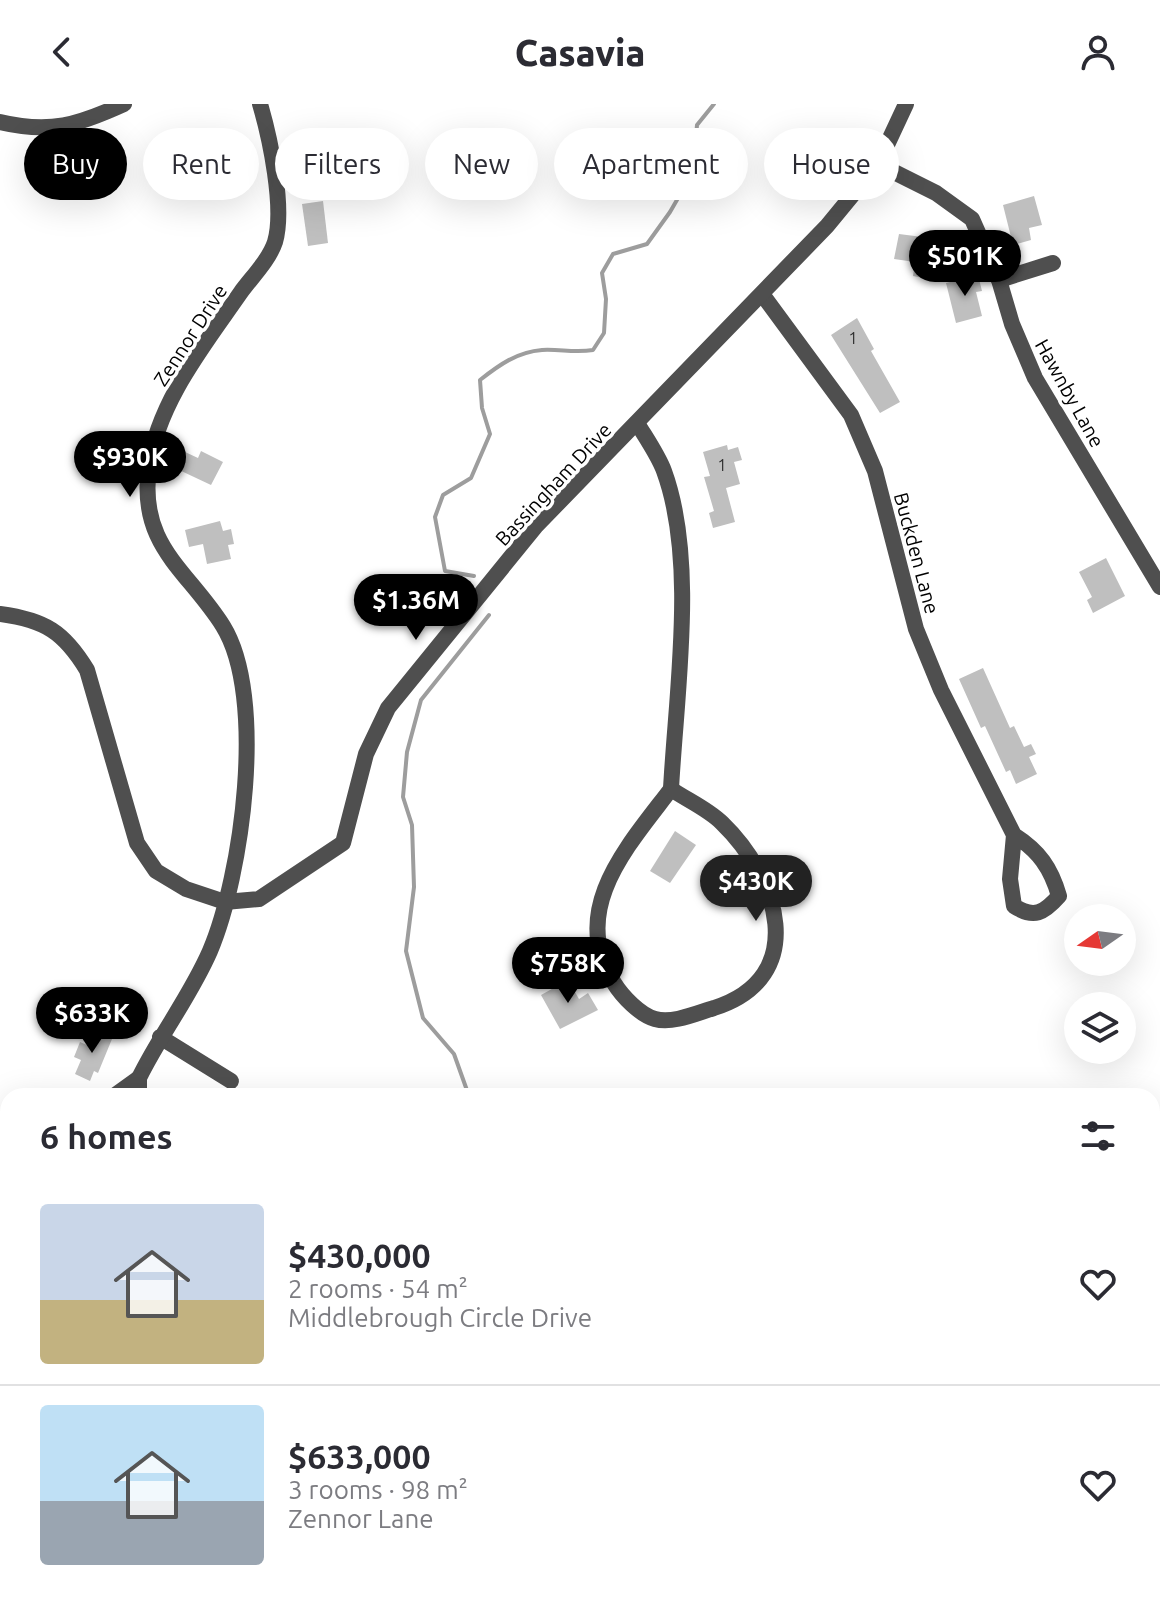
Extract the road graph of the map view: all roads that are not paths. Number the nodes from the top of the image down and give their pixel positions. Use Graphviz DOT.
graph roads {
  1 [pos="124,104"];
  2 [pos="260,104"];
  3 [pos="906,104"];
  4 [pos="0,122"];
  5 [pos="895,128"];
  6 [pos="899,174"];
  7 [pos="848,200"];
  8 [pos="1053,263"];
  9 [pos="999,280"];
  10 [pos="762,294"];
  11 [pos="637,423"];
  12 [pos="1160,587"];
  13 [pos="0,614"];
  14 [pos="671,789"];
  15 [pos="1014,835"];
  16 [pos="225,902"];
  17 [pos="160,1037"];
  18 [pos="139,1078"];
  19 [pos="231,1081"];
  20 [pos="125,1088"];
  21 [pos="139,1088"];
  1 -- 4 [label="street"];
  2 -- 16 [label="street, Zennor Drive"];
  3 -- 5 [label="street, Bassingham Drive"];
  6 -- 9 [label="street, Hawnby Lane"];
  7 -- 10 [label="street, Bassingham Drive"];
  8 -- 9 [label="street"];
  9 -- 12 [label="street, Hawnby Lane"];
  10 -- 11 [label="street, Bassingham Drive"];
  10 -- 15 [label="street, Buckden Lane"];
  11 -- 14 [label="street"];
  11 -- 16 [label="street, Bassingham Drive"];
  13 -- 16 [label="street, Bassingham Drive"];
  14 -- 14 [label="street"];
  15 -- 15 [label="street, Buckden Lane"];
  16 -- 17 [label="street, Zennor Drive"];
  17 -- 18 [label="street, Zennor Drive"];
  17 -- 19 [label="street"];
  18 -- 20 [label="street"];
  18 -- 21 [label="street"];
}
